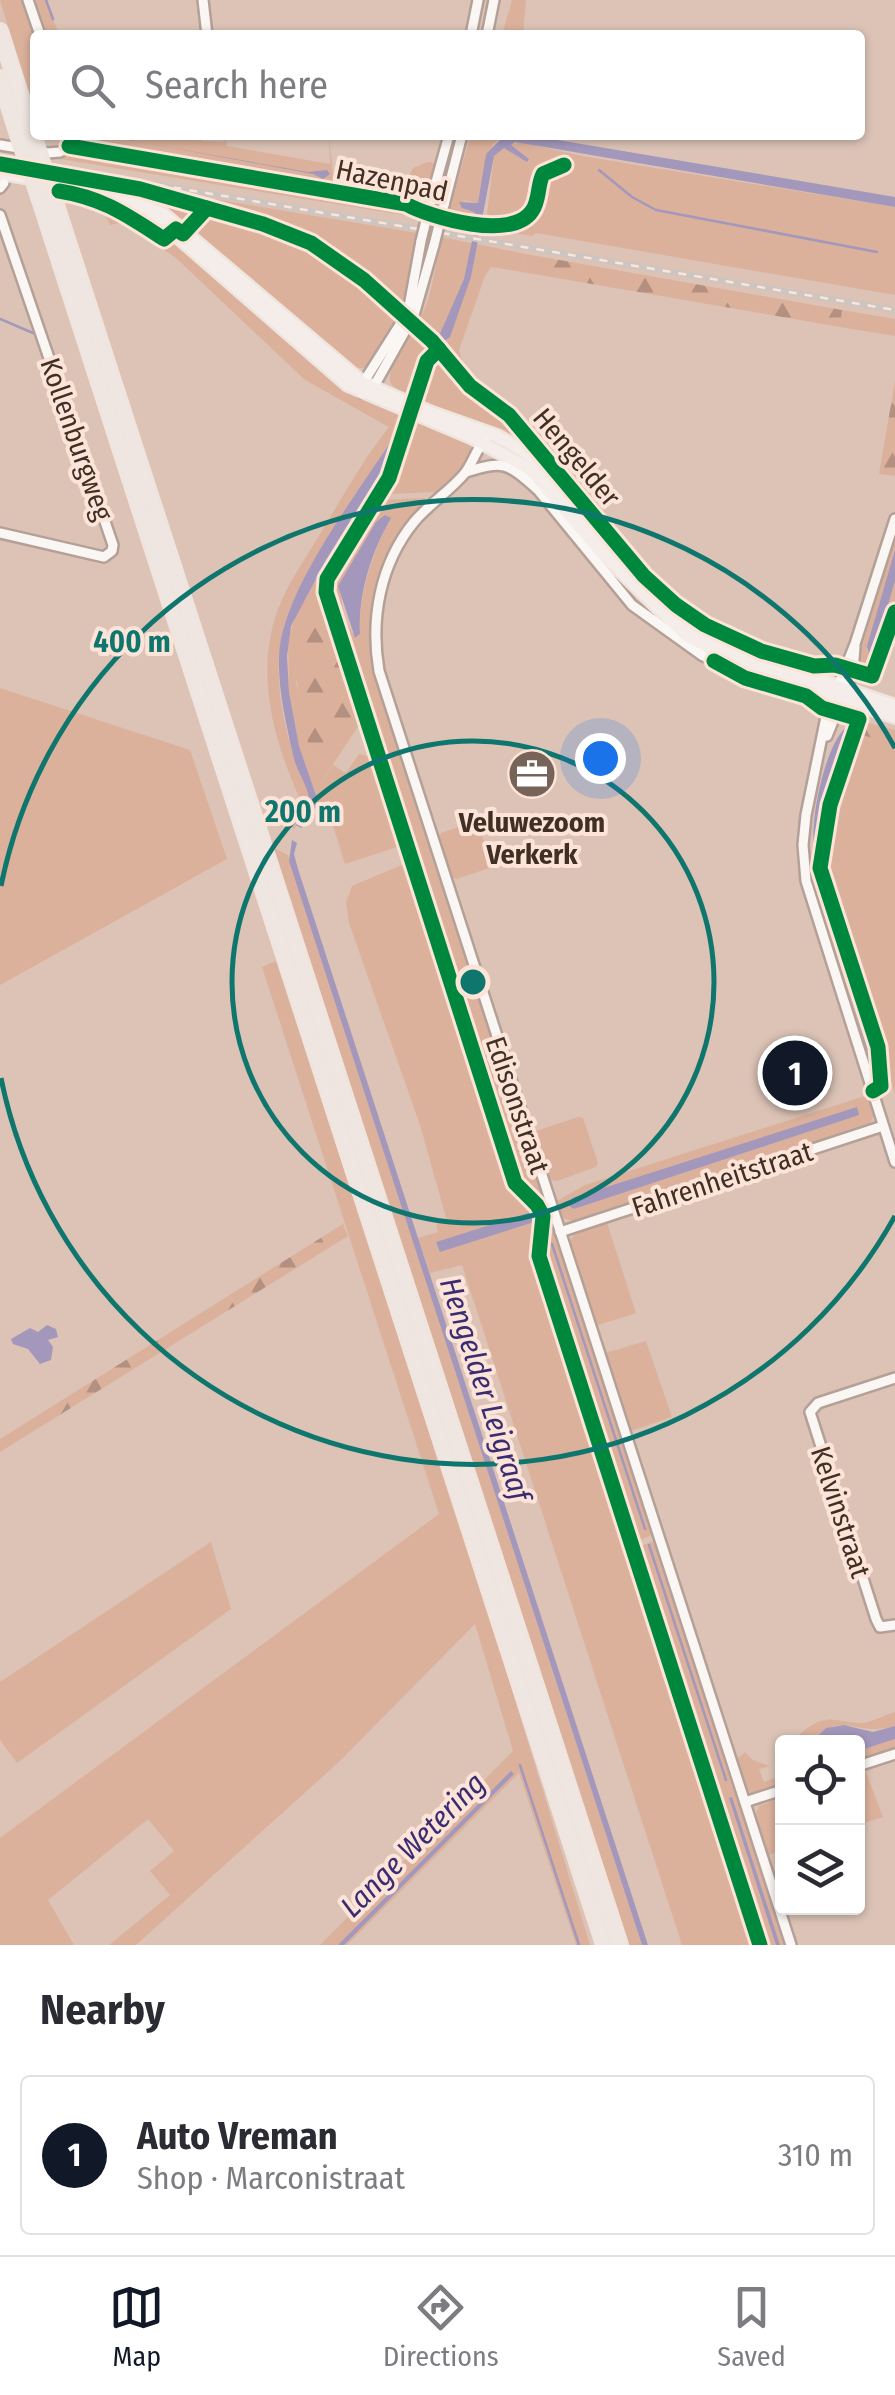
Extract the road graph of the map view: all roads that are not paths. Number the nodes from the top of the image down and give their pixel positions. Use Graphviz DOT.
graph roads {
  1 [pos="28,0"];
  2 [pos="203,0"];
  3 [pos="478,0"];
  4 [pos="494,0"];
  5 [pos="38,30"];
  6 [pos="206,30"];
  7 [pos="472,30"];
  8 [pos="488,30"];
  9 [pos="0,32"];
  10 [pos="0,78"];
  11 [pos="30,125"];
  12 [pos="35,140"];
  13 [pos="71,140"];
  14 [pos="448,140"];
  15 [pos="461,140"];
  16 [pos="16,143"];
  17 [pos="0,145"];
  18 [pos="1,181"];
  19 [pos="0,216"];
  20 [pos="366,388"];
  21 [pos="497,436"];
  22 [pos="480,445"];
  23 [pos="493,464"];
  24 [pos="466,472"];
  25 [pos="895,519"];
  26 [pos="0,533"];
  27 [pos="618,566"];
  28 [pos="659,608"];
  29 [pos="724,656"];
  30 [pos="840,692"];
  31 [pos="895,706"];
  32 [pos="895,717"];
  33 [pos="883,1126"];
  34 [pos="895,1162"];
  35 [pos="560,1232"];
  36 [pos="895,1378"];
  37 [pos="895,1626"];
  38 [pos="895,1754"];
  39 [pos="865,1764"];
  40 [pos="775,1792"];
  41 [pos="745,1802"];
  42 [pos="604,1945"];
  43 [pos="620,1945"];
  44 [pos="791,1945"];
  1 -- 5 [label="street"];
  2 -- 6 [label="street"];
  3 -- 7 [label="street"];
  4 -- 8 [label="street"];
  9 -- 11 [label="highway, bridge"];
  10 -- 16 [label="highway"];
  12 -- 43 [label="highway, bridge"];
  13 -- 16 [label="street"];
  14 -- 20 [label="street, bridge"];
  15 -- 20 [label="street, bridge"];
  16 -- 17 [label="street"];
  16 -- 42 [label="highway, bridge"];
  18 -- 20 [label="main road, Hengelder"];
  19 -- 26 [label="street, Kollenburgweg"];
  20 -- 21 [label="main road, Hengelder"];
  20 -- 22 [label="main road, Hengelder"];
  21 -- 22 [label="street"];
  21 -- 27 [label="main road, Hengelder"];
  22 -- 23 [label="street, Hengelder"];
  22 -- 24 [label="street, Edisonstraat"];
  22 -- 27 [label="main road, Hengelder"];
  23 -- 24 [label="street"];
  23 -- 29 [label="street, Hengelder"];
  24 -- 35 [label="street, Edisonstraat"];
  25 -- 30 [label="street"];
  27 -- 28 [label="main road, Hengelder"];
  28 -- 29 [label="main road, Hengelder"];
  28 -- 30 [label="main road, Hengelder"];
  29 -- 30 [label="main road, Hengelder"];
  30 -- 31 [label="main road, Hengelder"];
  30 -- 32 [label="main road, Hengelder"];
  30 -- 33 [label="street"];
  33 -- 34 [label="street"];
  33 -- 35 [label="street, Fahrenheitstraat"];
  35 -- 41 [label="street, Edisonstraat"];
  36 -- 37 [label="street, Kelvinstraat"];
  38 -- 39 [label="street"];
  40 -- 41 [label="street"];
  41 -- 44 [label="street, Edisonstraat"];
}
